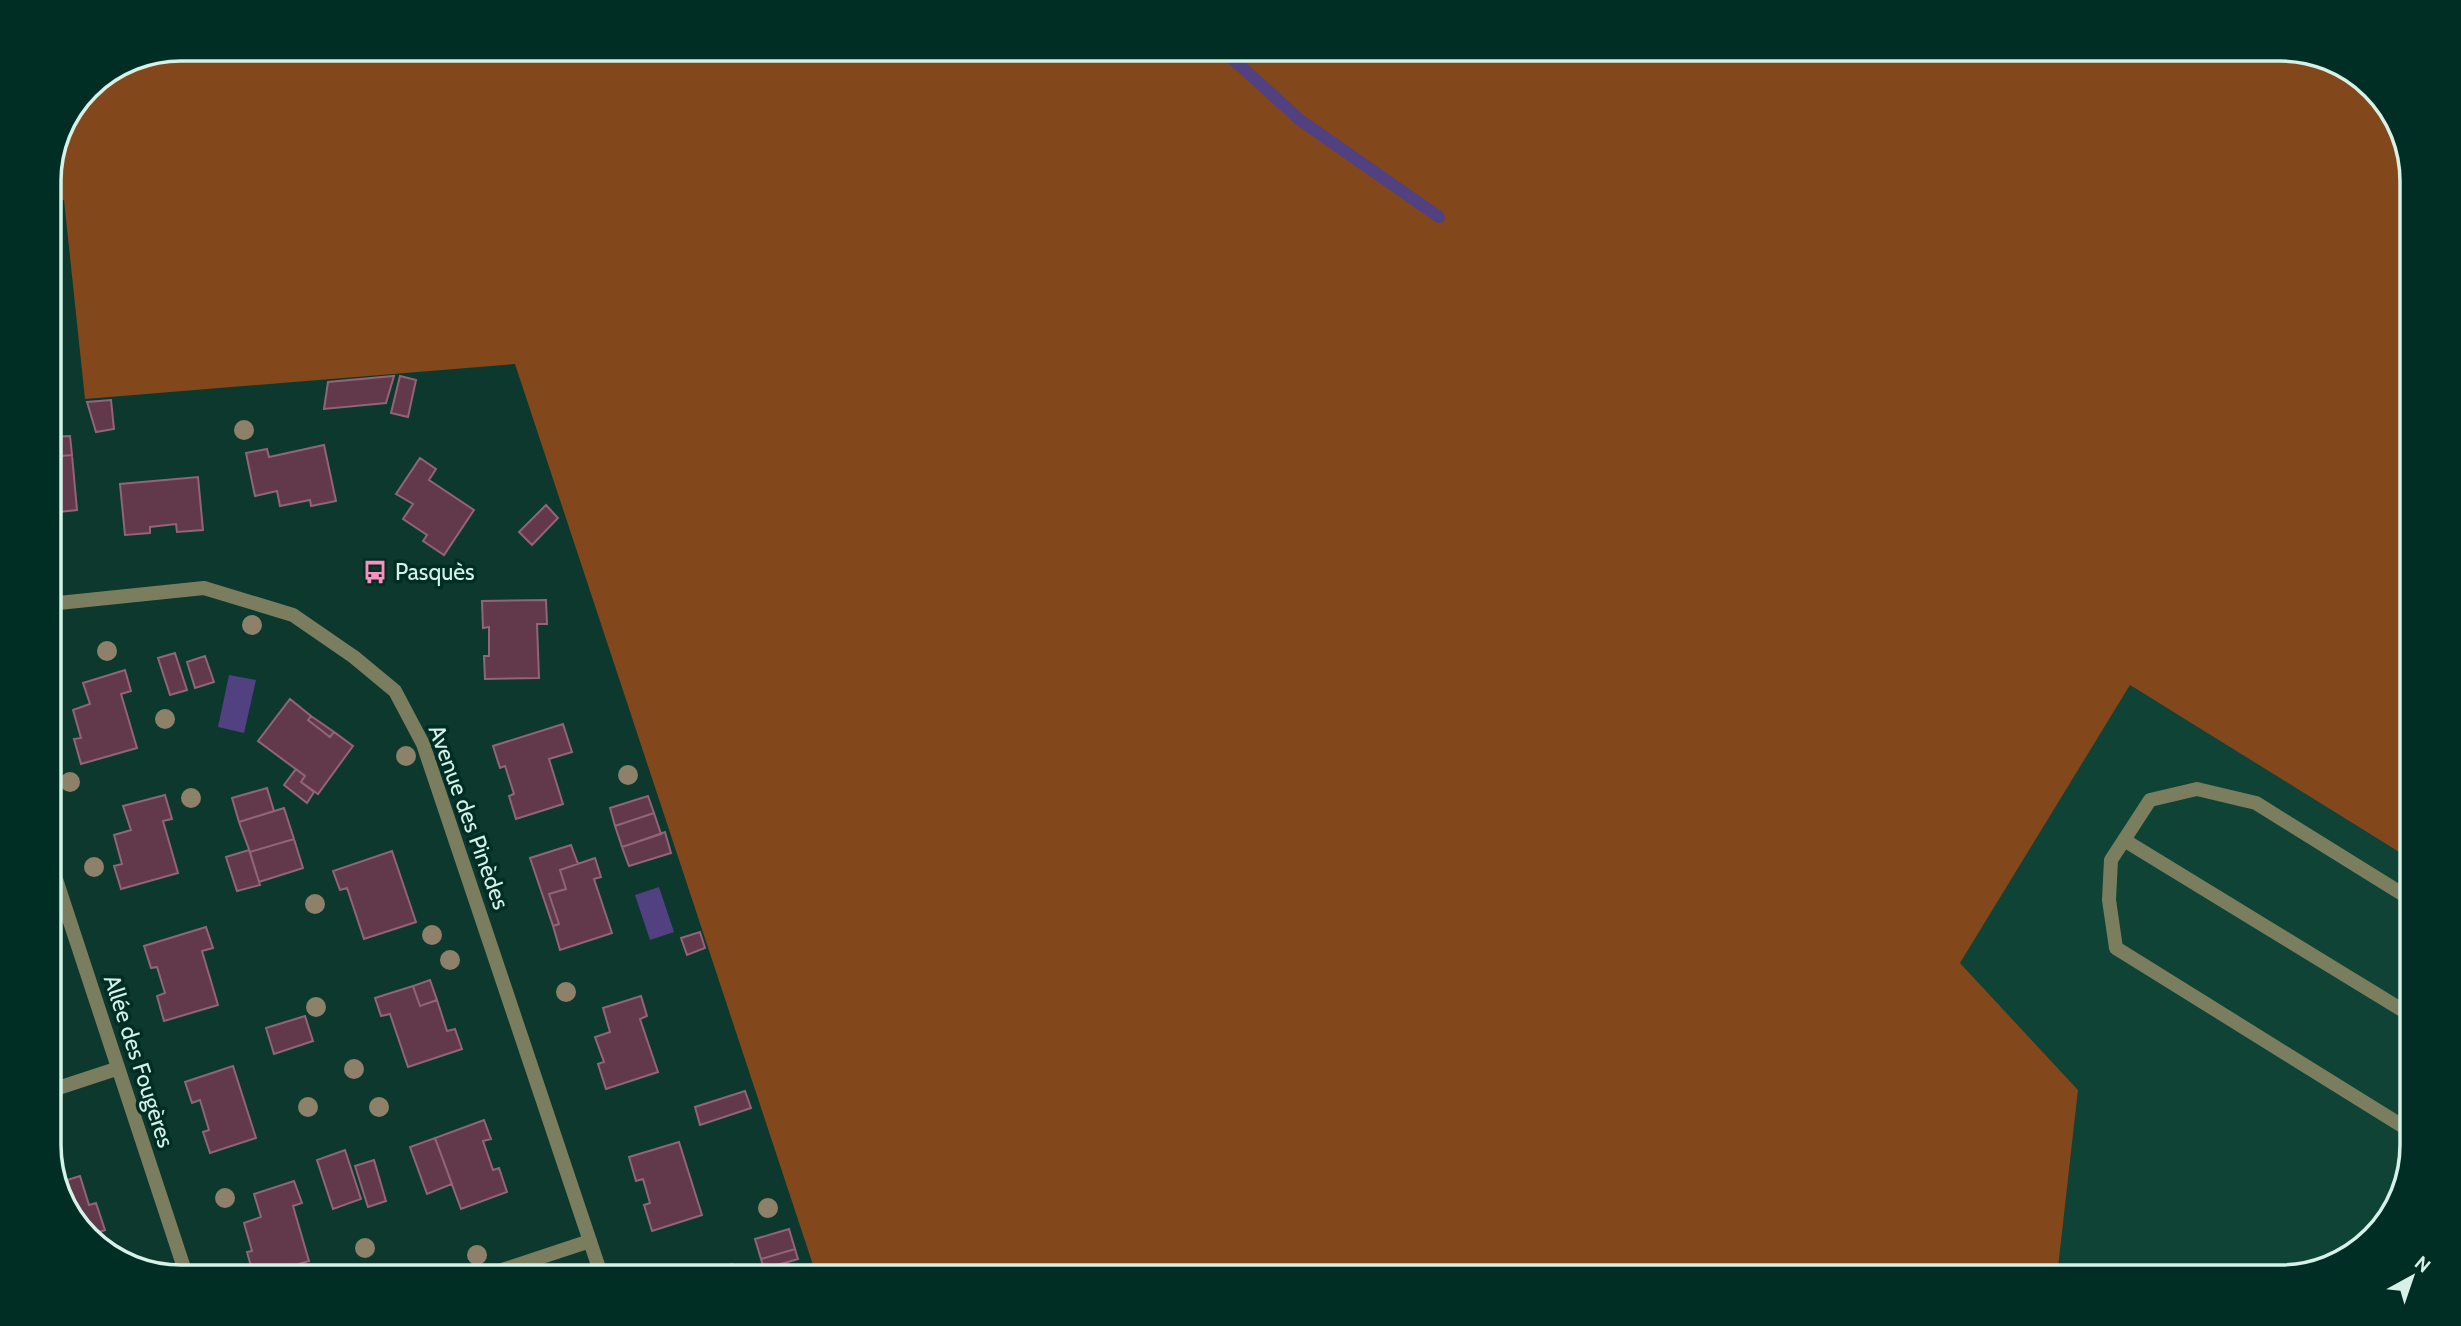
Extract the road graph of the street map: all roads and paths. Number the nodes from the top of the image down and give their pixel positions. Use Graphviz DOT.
graph roads {
  1 [pos="62,603"];
  2 [pos="2124,840"];
  3 [pos="2400,892"];
  4 [pos="62,899"];
  5 [pos="2400,1009"];
  6 [pos="116,1069"];
  7 [pos="62,1087"];
  8 [pos="2400,1125"];
  9 [pos="590,1241"];
  10 [pos="183,1265"];
  11 [pos="517,1265"];
  12 [pos="598,1265"];
  1 -- 9 [label="street, Avenue des Pinèdes"];
  2 -- 3 [label="street"];
  2 -- 5 [label="street"];
  2 -- 8 [label="street"];
  4 -- 6 [label="street, Allée des Fougères"];
  6 -- 7 [label="street"];
  6 -- 10 [label="street, Allée des Fougères"];
  9 -- 11 [label="street"];
  9 -- 12 [label="street, Avenue des Pinèdes"];
}
